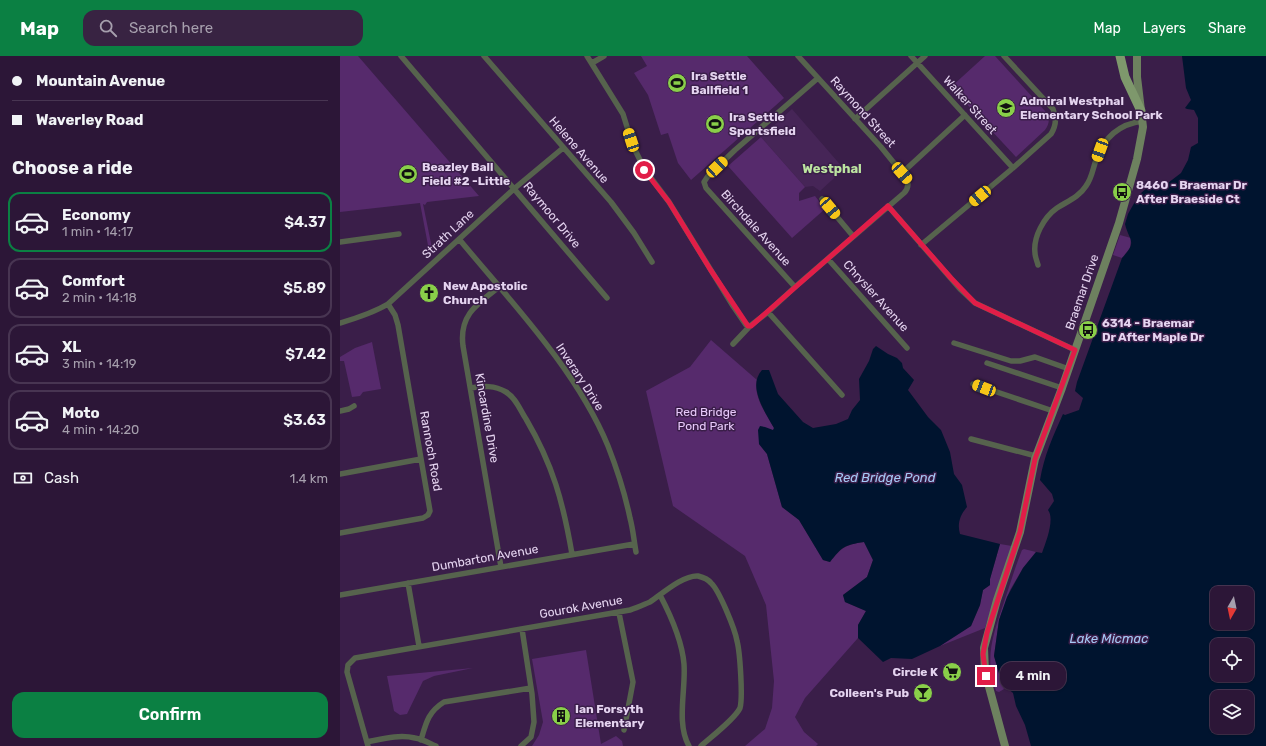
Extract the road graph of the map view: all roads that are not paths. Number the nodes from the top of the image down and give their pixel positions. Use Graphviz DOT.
graph roads {
  1 [pos="401,56"];
  2 [pos="484,56"];
  3 [pos="587,56"];
  4 [pos="604,56"];
  5 [pos="798,56"];
  6 [pos="911,56"];
  7 [pos="925,56"];
  8 [pos="1004,56"];
  9 [pos="1120,56"];
  10 [pos="1138,56"];
  11 [pos="592,63"];
  12 [pos="918,63"];
  13 [pos="818,78"];
  14 [pos="1141,111"];
  15 [pos="965,114"];
  16 [pos="855,119"];
  17 [pos="1143,121"];
  18 [pos="563,148"];
  19 [pos="1013,168"];
  20 [pos="902,173"];
  21 [pos="514,188"];
  22 [pos="822,199"];
  23 [pos="888,206"];
  24 [pos="400,234"];
  25 [pos="853,236"];
  26 [pos="459,239"];
  27 [pos="340,242"];
  28 [pos="921,245"];
  29 [pos="828,259"];
  30 [pos="652,262"];
  31 [pos="1038,265"];
  32 [pos="499,287"];
  33 [pos="795,287"];
  34 [pos="608,298"];
  35 [pos="388,304"];
  36 [pos="768,312"];
  37 [pos="340,323"];
  38 [pos="750,326"];
  39 [pos="954,343"];
  40 [pos="733,344"];
  41 [pos="907,348"];
  42 [pos="1075,350"];
  43 [pos="987,363"];
  44 [pos="1069,369"];
  45 [pos="973,384"];
  46 [pos="471,388"];
  47 [pos="1062,388"];
  48 [pos="842,395"];
  49 [pos="354,406"];
  50 [pos="340,411"];
  51 [pos="1053,411"];
  52 [pos="971,439"];
  53 [pos="1036,456"];
  54 [pos="421,459"];
  55 [pos="340,474"];
  56 [pos="340,533"];
  57 [pos="634,544"];
  58 [pos="636,552"];
  59 [pos="572,554"];
  60 [pos="501,567"];
  61 [pos="408,583"];
  62 [pos="340,595"];
  63 [pos="660,595"];
  64 [pos="619,612"];
  65 [pos="522,629"];
  66 [pos="420,646"];
  67 [pos="531,688"];
  68 [pos="624,730"];
  69 [pos="421,740"];
  70 [pos="368,744"];
  71 [pos="436,746"];
  72 [pos="522,746"];
  73 [pos="689,746"];
  74 [pos="701,746"];
  75 [pos="1005,746"];
  1 -- 21 [label="street, Raymoor Drive"];
  2 -- 18 [label="street, Helene Avenue"];
  3 -- 11 [label="street"];
  4 -- 11 [label="street"];
  5 -- 13 [label="street, Raymond Street"];
  6 -- 12 [label="street, Walker Street"];
  7 -- 12 [label="street"];
  8 -- 19 [label="street"];
  9 -- 14 [label="main road"];
  10 -- 14 [label="main road, Braemar Drive"];
  11 -- 38 [label="street"];
  12 -- 15 [label="street, Walker Street"];
  12 -- 16 [label="street"];
  13 -- 16 [label="street, Raymond Street"];
  13 -- 33 [label="street, Birchdale Avenue"];
  14 -- 17 [label="main road, Braemar Drive"];
  15 -- 19 [label="street, Walker Street"];
  15 -- 20 [label="street"];
  16 -- 20 [label="street, Raymond Street"];
  17 -- 31 [label="street"];
  17 -- 42 [label="main road, Braemar Drive"];
  18 -- 21 [label="street, Strath Lane"];
  18 -- 30 [label="street, Helene Avenue"];
  19 -- 28 [label="street"];
  20 -- 23 [label="street, Raymond Street"];
  21 -- 26 [label="street, Strath Lane"];
  21 -- 34 [label="street, Raymoor Drive"];
  22 -- 25 [label="street"];
  23 -- 25 [label="street"];
  23 -- 28 [label="street"];
  24 -- 27 [label="street"];
  25 -- 29 [label="street"];
  26 -- 32 [label="street, Inverary Drive"];
  26 -- 35 [label="street, Strath Lane"];
  28 -- 42 [label="street"];
  29 -- 33 [label="street"];
  29 -- 41 [label="street, Chrysler Avenue"];
  32 -- 46 [label="street, Kincardine Drive"];
  32 -- 57 [label="street, Inverary Drive"];
  33 -- 36 [label="street"];
  35 -- 37 [label="street, Strath Lane"];
  35 -- 54 [label="street, Rannoch Road"];
  36 -- 38 [label="street"];
  36 -- 48 [label="street"];
  38 -- 40 [label="street"];
  39 -- 44 [label="street"];
  42 -- 44 [label="main road, Braemar Drive"];
  43 -- 47 [label="street"];
  44 -- 47 [label="main road, Braemar Drive"];
  45 -- 51 [label="street"];
  46 -- 59 [label="street"];
  46 -- 60 [label="street, Kincardine Drive"];
  47 -- 51 [label="main road, Braemar Drive"];
  49 -- 50 [label="street"];
  51 -- 53 [label="main road, Braemar Drive"];
  52 -- 53 [label="street"];
  53 -- 75 [label="main road, Braemar Drive"];
  54 -- 55 [label="street"];
  54 -- 56 [label="street, Rannoch Road"];
  57 -- 58 [label="street, Inverary Drive"];
  57 -- 59 [label="street, Dumbarton Avenue"];
  59 -- 60 [label="street, Dumbarton Avenue"];
  60 -- 61 [label="street, Dumbarton Avenue"];
  61 -- 62 [label="street, Dumbarton Avenue"];
  61 -- 66 [label="street"];
  63 -- 64 [label="street, Gourok Avenue"];
  63 -- 73 [label="street"];
  63 -- 74 [label="street, Gourok Avenue"];
  64 -- 65 [label="street, Gourok Avenue"];
  64 -- 68 [label="street"];
  65 -- 66 [label="street, Gourok Avenue"];
  65 -- 67 [label="street"];
  66 -- 70 [label="street, Gourok Avenue"];
  67 -- 69 [label="street"];
  67 -- 72 [label="street"];
  69 -- 70 [label="street"];
  69 -- 71 [label="street"];
}
